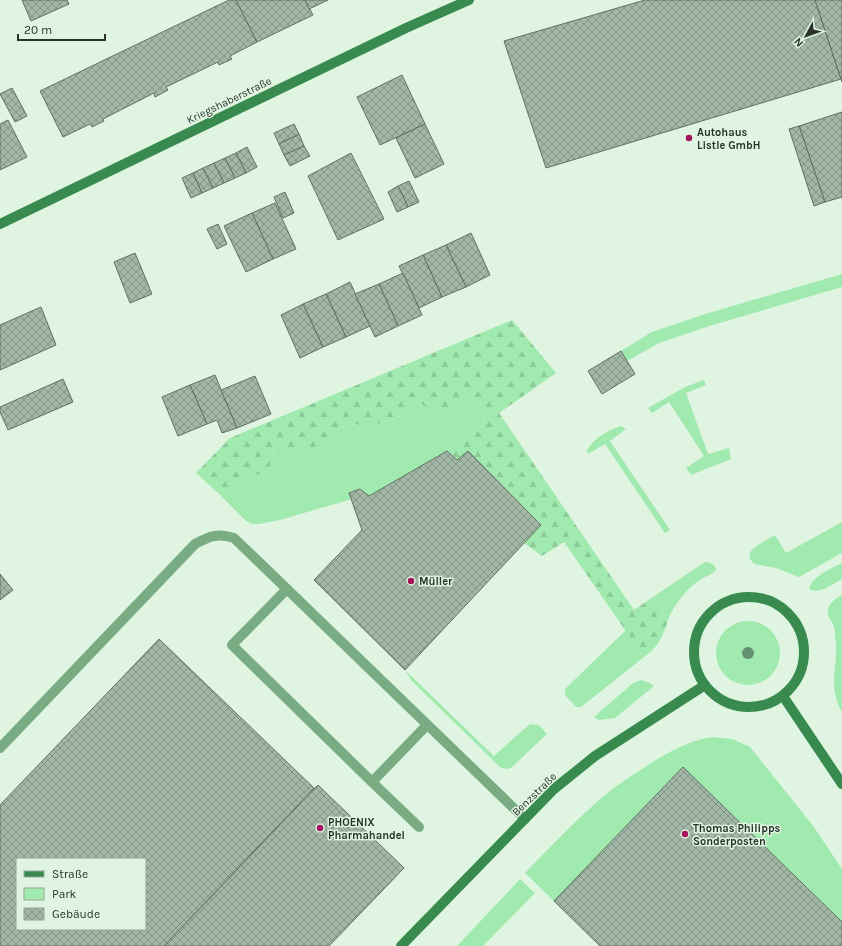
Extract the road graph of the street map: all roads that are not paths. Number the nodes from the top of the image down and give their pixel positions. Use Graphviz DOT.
graph roads {
  1 [pos="469,0"];
  2 [pos="0,224"];
  3 [pos="287,589"];
  4 [pos="705,685"];
  5 [pos="783,696"];
  6 [pos="427,725"];
  7 [pos="0,748"];
  8 [pos="372,782"];
  9 [pos="842,784"];
  10 [pos="525,819"];
  11 [pos="419,827"];
  12 [pos="402,946"];
  1 -- 2 [label="street, Kriegshaberstraße"];
  3 -- 6 [label="lane"];
  3 -- 7 [label="lane"];
  3 -- 8 [label="lane"];
  4 -- 5 [label="street"];
  4 -- 5 [label="street"];
  4 -- 10 [label="street, Benzstraße"];
  5 -- 9 [label="street"];
  6 -- 8 [label="lane"];
  6 -- 10 [label="lane"];
  8 -- 11 [label="lane"];
  10 -- 12 [label="street, Benzstraße"];
}
